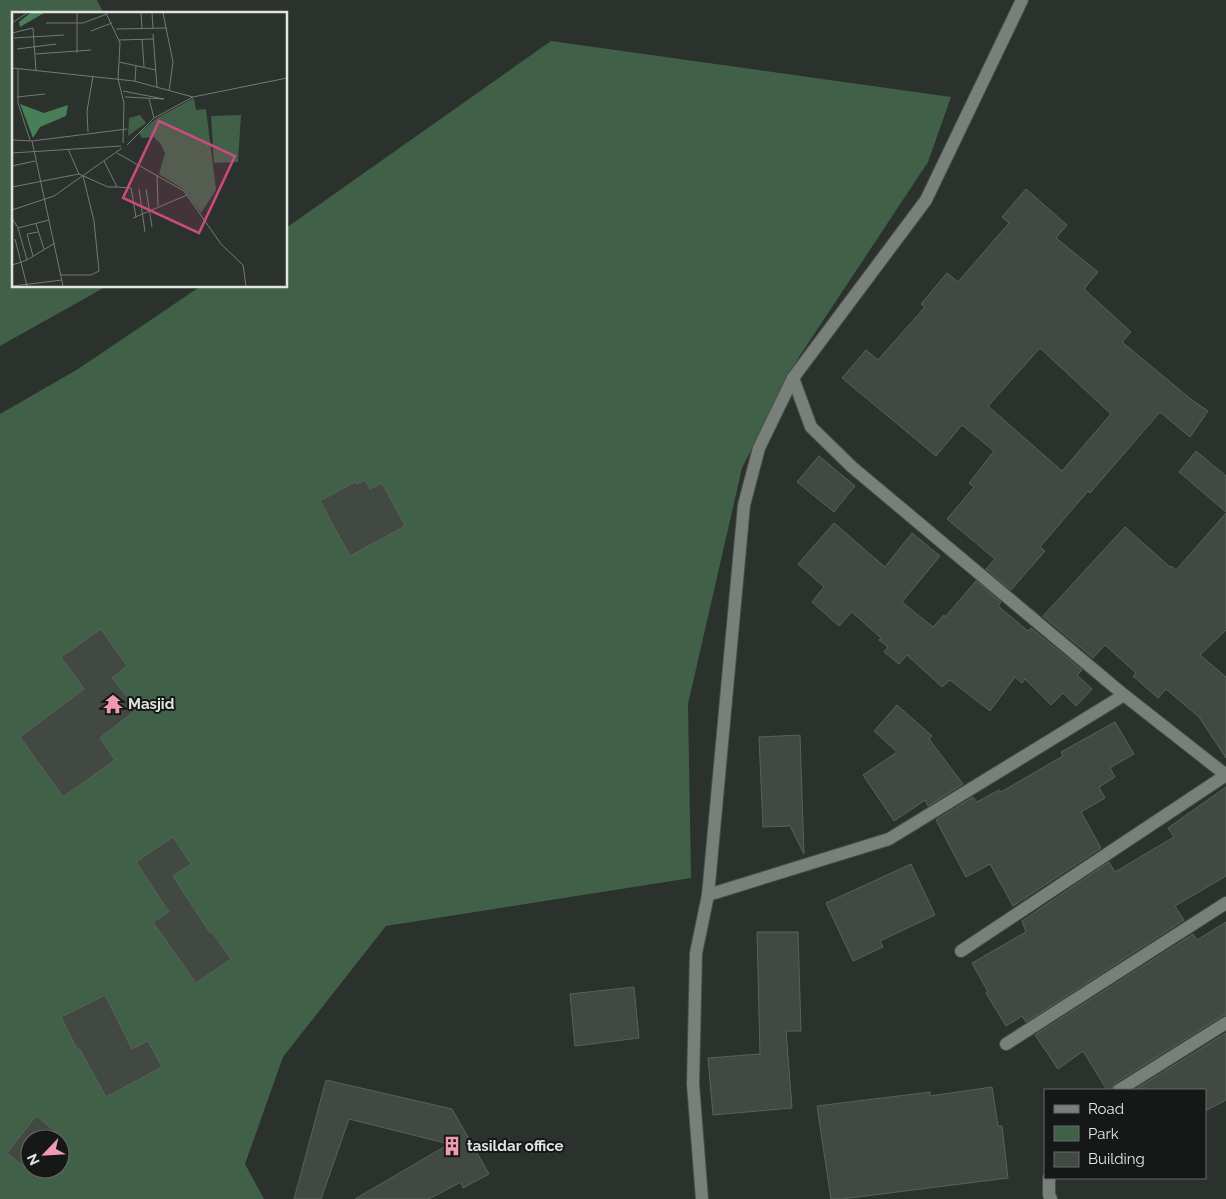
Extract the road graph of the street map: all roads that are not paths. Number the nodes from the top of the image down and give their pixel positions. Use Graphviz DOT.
graph roads {
  1 [pos="1022,0"];
  2 [pos="793,378"];
  3 [pos="1124,696"];
  4 [pos="1226,775"];
  5 [pos="708,895"];
  6 [pos="1226,903"];
  7 [pos="961,951"];
  8 [pos="1226,1024"];
  9 [pos="1006,1044"];
  10 [pos="1121,1089"];
  11 [pos="1048,1179"];
  12 [pos="702,1199"];
  13 [pos="1051,1199"];
  1 -- 2 [label="street"];
  2 -- 3 [label="street"];
  2 -- 5 [label="street"];
  3 -- 4 [label="street"];
  3 -- 5 [label="street"];
  4 -- 7 [label="street"];
  5 -- 12 [label="street"];
  6 -- 9 [label="street"];
  8 -- 10 [label="street"];
  11 -- 13 [label="street"];
}
